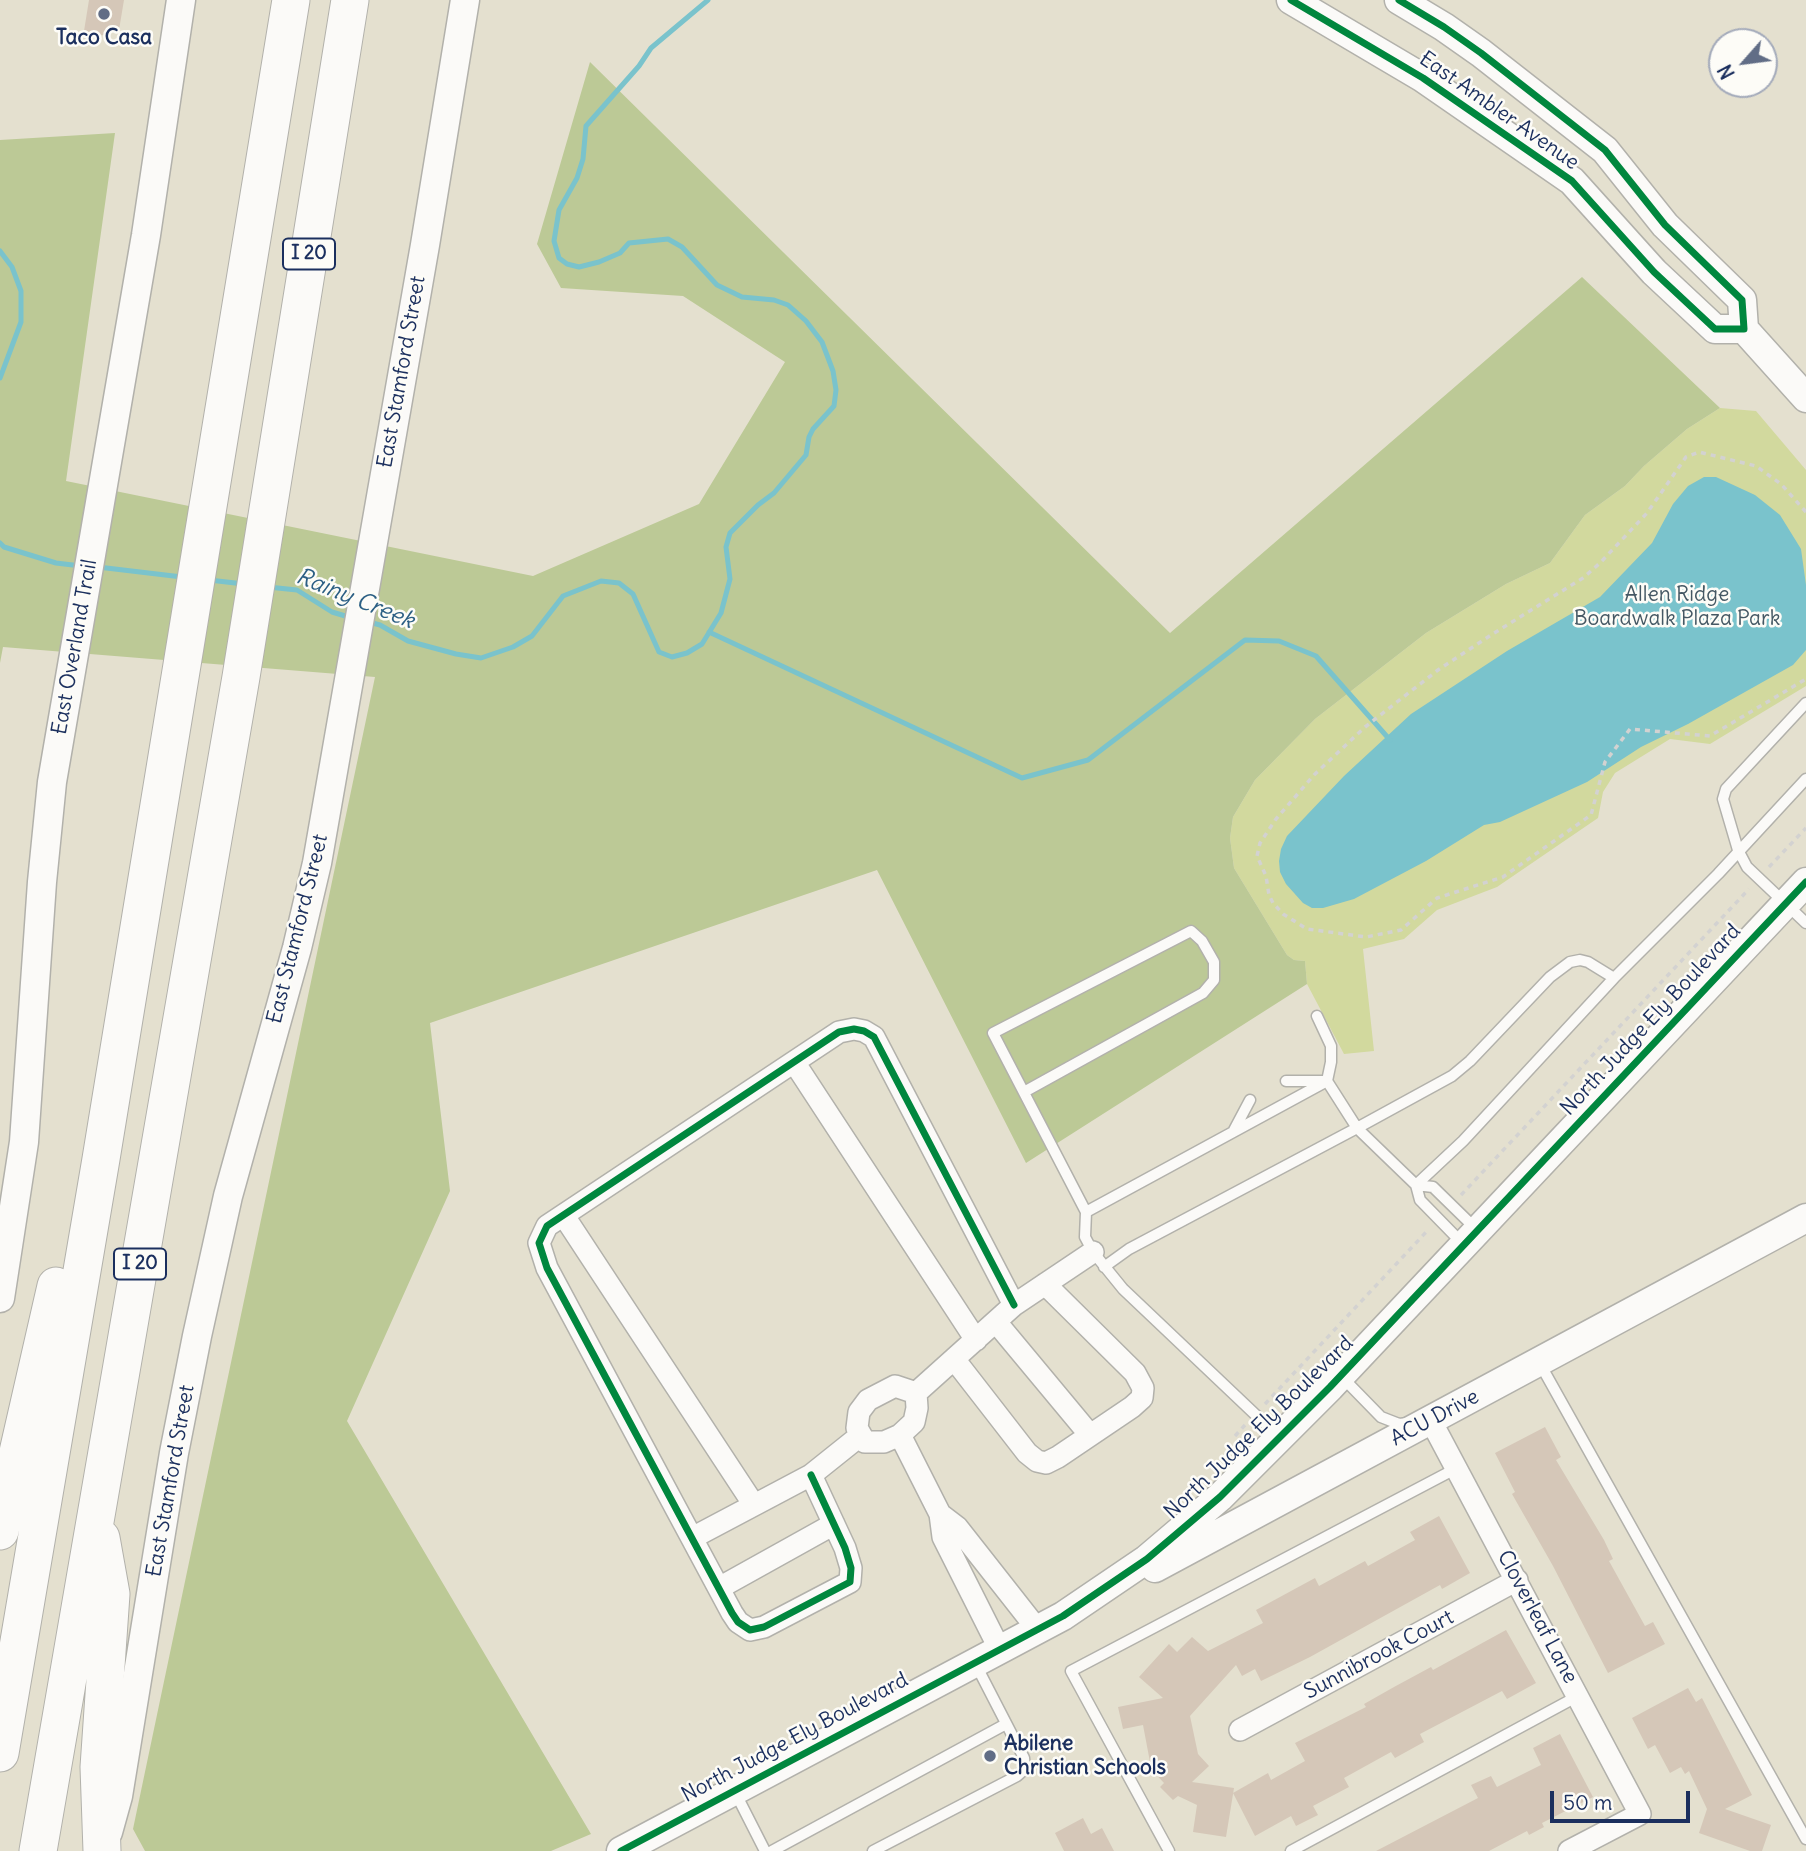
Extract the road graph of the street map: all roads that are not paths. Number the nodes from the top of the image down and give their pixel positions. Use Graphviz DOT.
graph roads {
  1 [pos="181,0"];
  2 [pos="291,0"];
  3 [pos="350,0"];
  4 [pos="465,0"];
  5 [pos="1292,0"];
  6 [pos="1399,0"];
  7 [pos="1744,329"];
  8 [pos="1806,398"];
  9 [pos="1806,702"];
  10 [pos="1806,779"];
  11 [pos="1738,850"];
  12 [pos="1806,882"];
  13 [pos="1786,903"];
  14 [pos="1806,923"];
  15 [pos="1615,978"];
  16 [pos="1317,1016"];
  17 [pos="794,1062"];
  18 [pos="1327,1081"];
  19 [pos="1286,1082"];
  20 [pos="1024,1092"];
  21 [pos="1250,1100"];
  22 [pos="1357,1128"];
  23 [pos="1233,1132"];
  24 [pos="101,1158"];
  25 [pos="1416,1185"];
  26 [pos="1086,1212"];
  27 [pos="564,1216"];
  28 [pos="1806,1218"];
  29 [pos="1471,1238"];
  30 [pos="1098,1259"];
  31 [pos="1045,1284"];
  32 [pos="0,1298"];
  33 [pos="1014,1305"];
  34 [pos="996,1322"];
  35 [pos="976,1339"];
  36 [pos="954,1359"];
  37 [pos="1539,1362"];
  38 [pos="1341,1375"];
  39 [pos="916,1393"];
  40 [pos="1432,1421"];
  41 [pos="861,1435"];
  42 [pos="900,1435"];
  43 [pos="1090,1435"];
  44 [pos="1279,1437"];
  45 [pos="1457,1468"];
  46 [pos="811,1475"];
  47 [pos="754,1505"];
  48 [pos="940,1514"];
  49 [pos="97,1516"];
  50 [pos="834,1524"];
  51 [pos="0,1531"];
  52 [pos="692,1538"];
  53 [pos="1517,1580"];
  54 [pos="719,1588"];
  55 [pos="1063,1616"];
  56 [pos="1038,1630"];
  57 [pos="1000,1650"];
  58 [pos="975,1663"];
  59 [pos="1578,1696"];
  60 [pos="1006,1724"];
  61 [pos="1240,1730"];
  62 [pos="0,1754"];
  63 [pos="734,1790"];
  64 [pos="1806,1839"];
  65 [pos="38,1851"];
  66 [pos="102,1851"];
  67 [pos="621,1851"];
  68 [pos="765,1851"];
  69 [pos="772,1851"];
  70 [pos="873,1851"];
  71 [pos="1169,1851"];
  72 [pos="1290,1851"];
  73 [pos="1569,1851"];
  1 -- 32 [label="main road, East Overland Trail"];
  2 -- 24 [label="highway, I 20"];
  3 -- 49 [label="highway, I 20"];
  4 -- 66 [label="main road, East Stamford Street"];
  5 -- 7 [label="main road, East Ambler Avenue"];
  6 -- 7 [label="main road, East Ambler Avenue"];
  7 -- 8 [label="main road"];
  9 -- 11 [label="lane"];
  10 -- 11 [label="lane"];
  11 -- 13 [label="lane"];
  11 -- 15 [label="lane"];
  12 -- 13 [label="main road, North Judge Ely Boulevard"];
  13 -- 14 [label="lane"];
  13 -- 29 [label="main road, North Judge Ely Boulevard"];
  15 -- 22 [label="lane"];
  15 -- 25 [label="lane"];
  16 -- 18 [label="lane"];
  17 -- 27 [label="street"];
  17 -- 33 [label="street"];
  17 -- 35 [label="street"];
  18 -- 19 [label="lane"];
  18 -- 22 [label="lane"];
  18 -- 23 [label="lane"];
  20 -- 20 [label="lane"];
  20 -- 26 [label="lane"];
  21 -- 23 [label="lane"];
  22 -- 25 [label="lane"];
  22 -- 30 [label="lane"];
  23 -- 26 [label="lane"];
  24 -- 51 [label="highway"];
  24 -- 62 [label="highway, I 20"];
  25 -- 29 [label="lane"];
  25 -- 29 [label="lane"];
  26 -- 30 [label="lane"];
  27 -- 47 [label="street"];
  27 -- 52 [label="street"];
  28 -- 37 [label="main road, ACU Drive"];
  29 -- 38 [label="main road, North Judge Ely Boulevard"];
  30 -- 31 [label="street"];
  30 -- 44 [label="lane"];
  31 -- 33 [label="street"];
  31 -- 43 [label="street"];
  33 -- 34 [label="street"];
  34 -- 35 [label="street"];
  34 -- 43 [label="street"];
  35 -- 36 [label="street"];
  36 -- 39 [label="street"];
  36 -- 43 [label="street"];
  37 -- 40 [label="main road, ACU Drive"];
  37 -- 64 [label="lane"];
  38 -- 40 [label="lane"];
  38 -- 44 [label="main road, North Judge Ely Boulevard"];
  39 -- 41 [label="street"];
  39 -- 42 [label="street"];
  40 -- 45 [label="street, Cloverleaf Lane"];
  40 -- 55 [label="main road, ACU Drive"];
  41 -- 42 [label="street"];
  41 -- 46 [label="street"];
  42 -- 48 [label="street"];
  44 -- 55 [label="main road, North Judge Ely Boulevard"];
  45 -- 53 [label="street, Cloverleaf Lane"];
  45 -- 71 [label="lane"];
  46 -- 47 [label="street"];
  46 -- 50 [label="street"];
  47 -- 52 [label="street"];
  48 -- 56 [label="street"];
  48 -- 57 [label="street"];
  49 -- 65 [label="highway, I 20"];
  49 -- 66 [label="highway"];
  50 -- 54 [label="street"];
  50 -- 54 [label="street"];
  52 -- 54 [label="street"];
  53 -- 59 [label="street, Cloverleaf Lane"];
  53 -- 61 [label="street, Sunnibrook Court"];
  55 -- 56 [label="main road, North Judge Ely Boulevard"];
  56 -- 57 [label="main road, North Judge Ely Boulevard"];
  57 -- 58 [label="main road, North Judge Ely Boulevard"];
  58 -- 60 [label="lane"];
  58 -- 63 [label="main road, North Judge Ely Boulevard"];
  59 -- 72 [label="lane"];
  59 -- 73 [label="street, Cloverleaf Lane"];
  60 -- 69 [label="lane"];
  60 -- 70 [label="lane"];
  63 -- 67 [label="main road, North Judge Ely Boulevard"];
  63 -- 68 [label="lane"];
}
